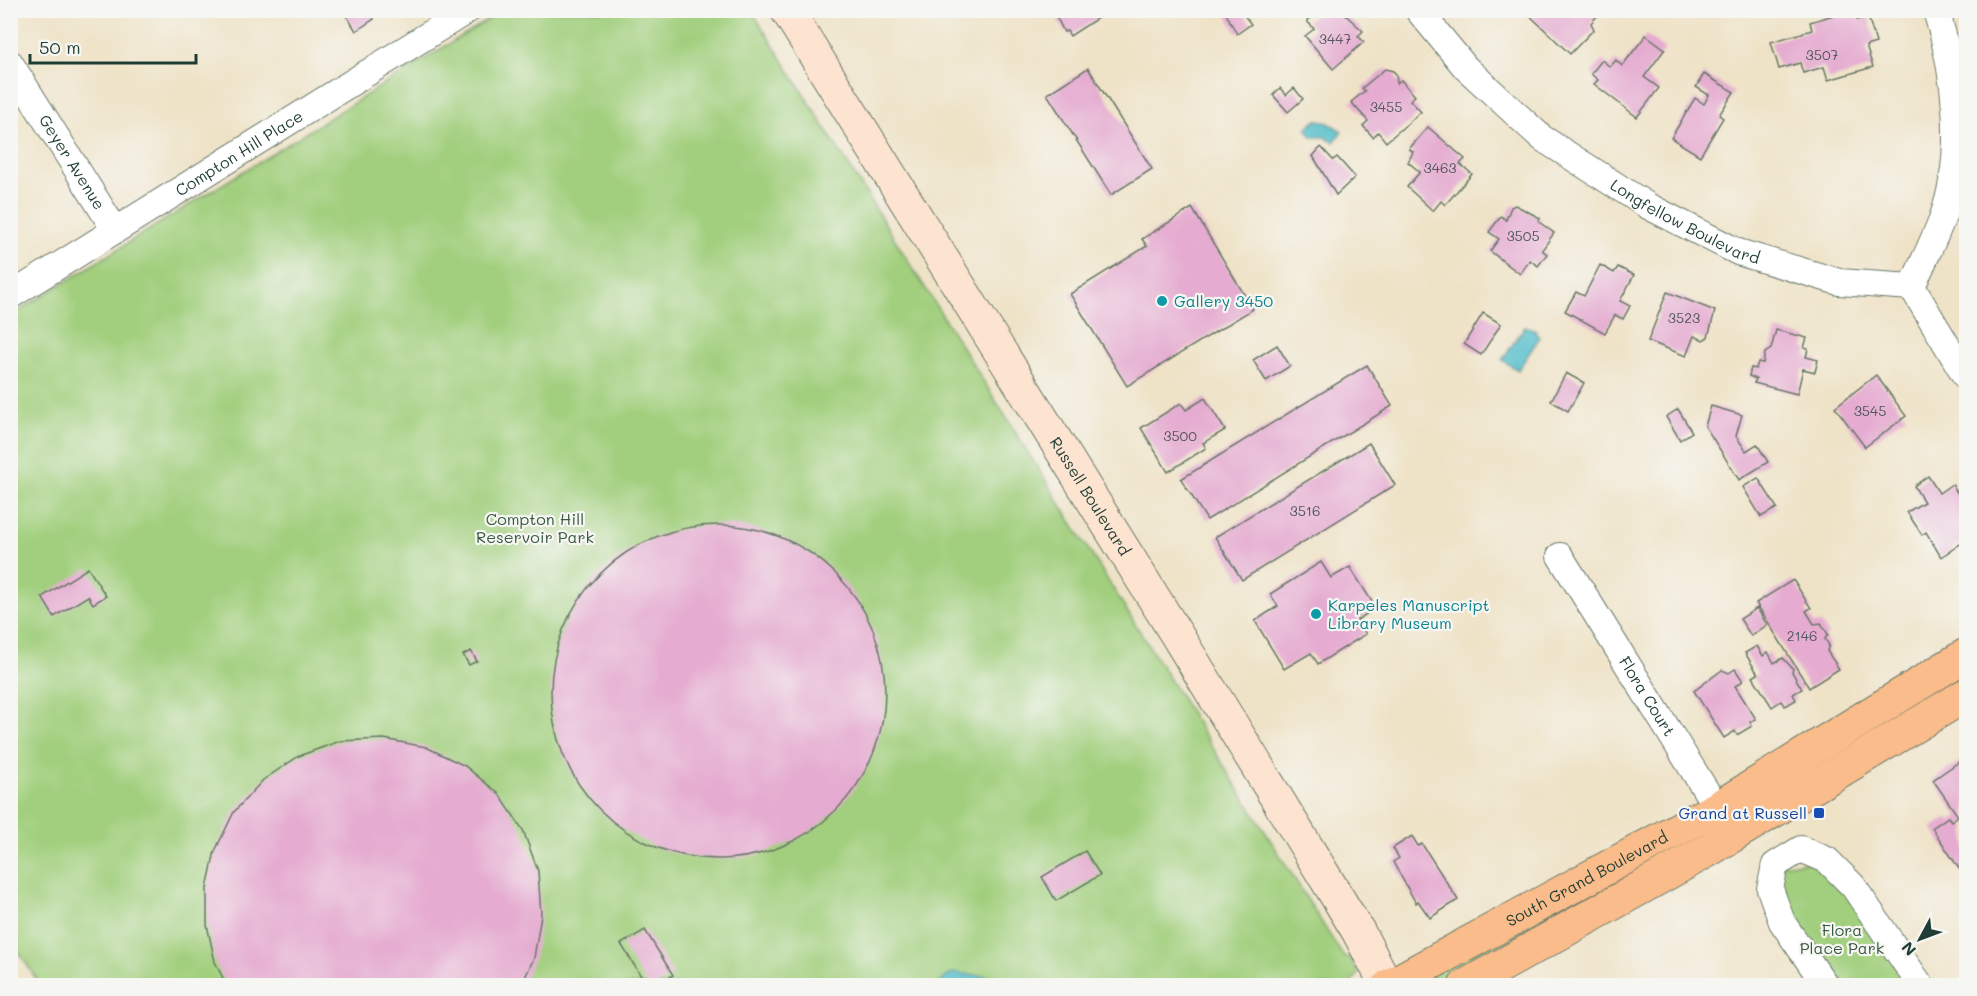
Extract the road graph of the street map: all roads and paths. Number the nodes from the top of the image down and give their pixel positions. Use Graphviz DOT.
graph roads {
  1 [pos="468,10"];
  2 [pos="787,10"];
  3 [pos="1418,10"];
  4 [pos="1936,10"];
  5 [pos="10,63"];
  6 [pos="115,230"];
  7 [pos="1912,286"];
  8 [pos="10,296"];
  9 [pos="1966,377"];
  10 [pos="1560,556"];
  11 [pos="1966,654"];
  12 [pos="1966,695"];
  13 [pos="1725,822"];
  14 [pos="1388,986"];
  15 [pos="1465,986"];
  16 [pos="1826,986"];
  17 [pos="1922,986"];
  1 -- 6 [label="street, Compton Hill Place"];
  2 -- 14 [label="main road, Russell Boulevard"];
  3 -- 7 [label="street, Longfellow Boulevard"];
  4 -- 7 [label="street"];
  5 -- 6 [label="street, Geyer Avenue"];
  6 -- 8 [label="street, Compton Hill Place"];
  7 -- 9 [label="street"];
  10 -- 13 [label="street, Flora Court"];
  11 -- 13 [label="main road, South Grand Boulevard"];
  12 -- 13 [label="main road, South Grand Boulevard"];
  13 -- 14 [label="main road, South Grand Boulevard"];
  13 -- 15 [label="main road, South Grand Boulevard"];
  16 -- 17 [label="street"];
}
